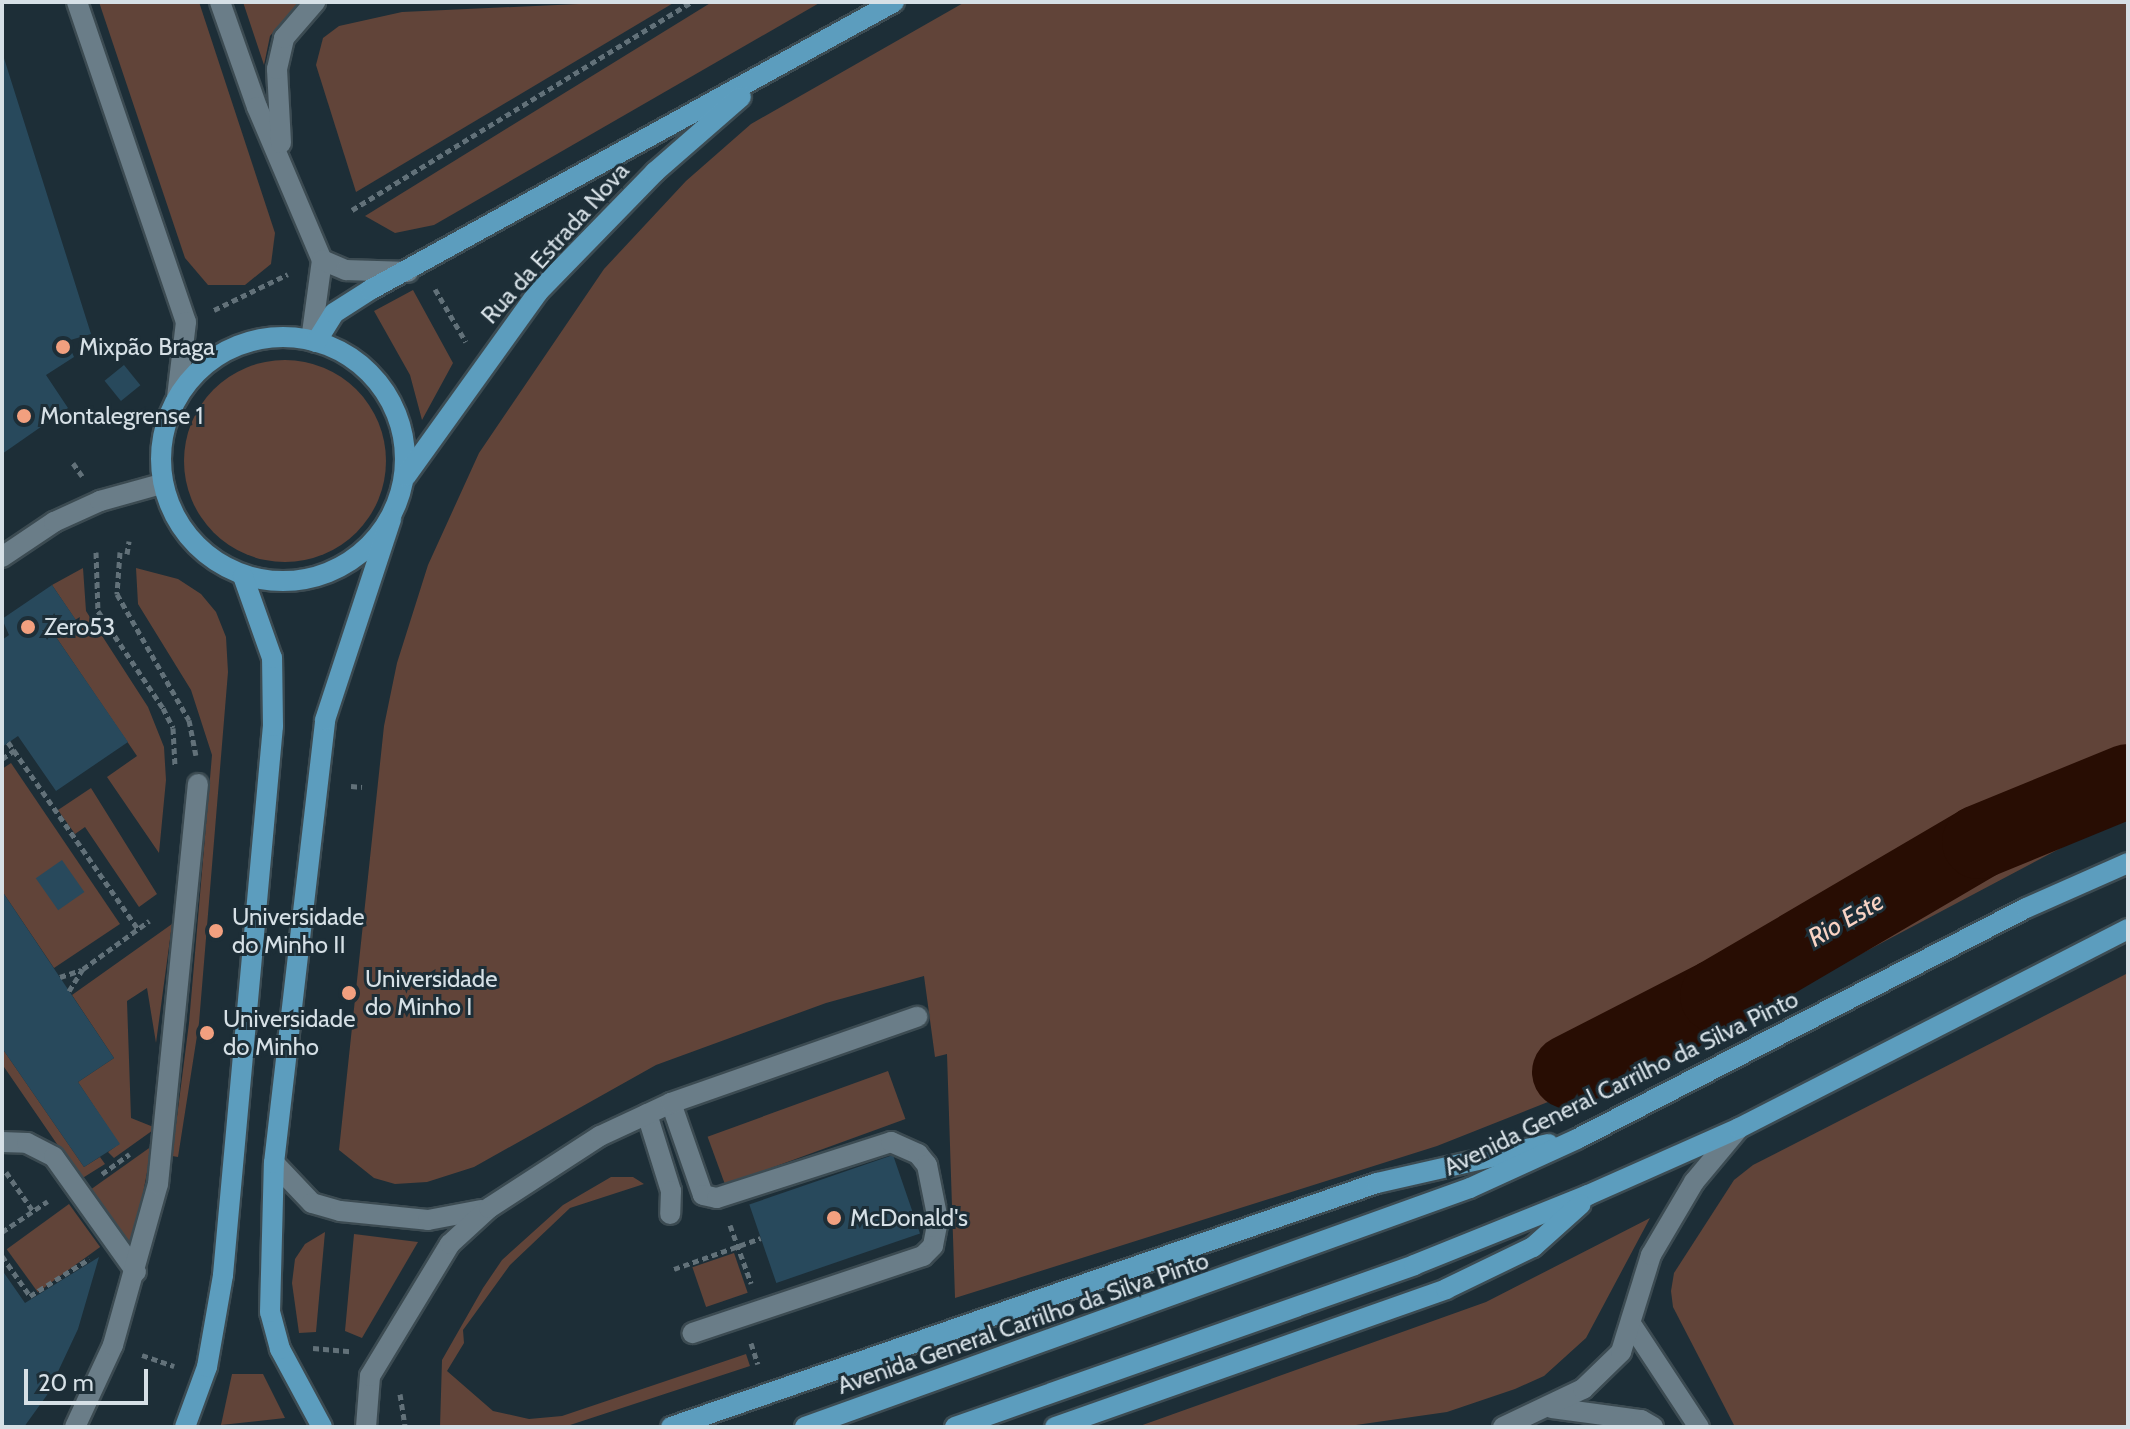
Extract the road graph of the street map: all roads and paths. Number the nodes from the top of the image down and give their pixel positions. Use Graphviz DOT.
graph roads {
  1 [pos="77,2"];
  2 [pos="220,2"];
  3 [pos="315,2"];
  4 [pos="692,2"];
  5 [pos="894,2"];
  6 [pos="772,70"];
  7 [pos="286,170"];
  8 [pos="352,210"];
  9 [pos="322,260"];
  10 [pos="292,272"];
  11 [pos="408,272"];
  12 [pos="430,280"];
  13 [pos="206,313"];
  14 [pos="314,341"];
  15 [pos="467,343"];
  16 [pos="177,397"];
  17 [pos="73,463"];
  18 [pos="82,476"];
  19 [pos="406,476"];
  20 [pos="161,484"];
  21 [pos="391,519"];
  22 [pos="129,541"];
  23 [pos="96,552"];
  24 [pos="120,552"];
  25 [pos="127,554"];
  26 [pos="2,557"];
  27 [pos="243,576"];
  28 [pos="8,742"];
  29 [pos="15,750"];
  30 [pos="2,759"];
  31 [pos="175,782"];
  32 [pos="198,784"];
  33 [pos="351,786"];
  34 [pos="362,787"];
  35 [pos="2128,863"];
  36 [pos="149,921"];
  37 [pos="138,929"];
  38 [pos="2128,929"];
  39 [pos="83,969"];
  40 [pos="60,977"];
  41 [pos="69,991"];
  42 [pos="917,1017"];
  43 [pos="671,1103"];
  44 [pos="647,1114"];
  45 [pos="1739,1128"];
  46 [pos="1577,1139"];
  47 [pos="2,1142"];
  48 [pos="143,1145"];
  49 [pos="274,1163"];
  50 [pos="5,1172"];
  51 [pos="97,1177"];
  52 [pos="1593,1193"];
  53 [pos="54,1197"];
  54 [pos="489,1208"];
  55 [pos="33,1211"];
  56 [pos="670,1214"];
  57 [pos="2,1232"];
  58 [pos="761,1238"];
  59 [pos="96,1254"];
  60 [pos="2,1256"];
  61 [pos="674,1269"];
  62 [pos="136,1272"];
  63 [pos="1633,1327"];
  64 [pos="747,1331"];
  65 [pos="693,1333"];
  66 [pos="308,1349"];
  67 [pos="355,1353"];
  68 [pos="760,1371"];
  69 [pos="1552,1408"];
  70 [pos="1513,1426"];
  71 [pos="75,1427"];
  72 [pos="185,1427"];
  73 [pos="322,1427"];
  74 [pos="366,1427"];
  75 [pos="671,1427"];
  76 [pos="805,1427"];
  77 [pos="955,1427"];
  78 [pos="1055,1427"];
  79 [pos="1653,1427"];
  80 [pos="1699,1427"];
  1 -- 16 [label="street"];
  2 -- 7 [label="street"];
  3 -- 7 [label="street"];
  4 -- 8 [label="path"];
  5 -- 6 [label="main road, Rua da Estrada Nova"];
  6 -- 11 [label="main road, Rua da Estrada Nova"];
  6 -- 19 [label="main road, Rua da Estrada Nova"];
  7 -- 9 [label="street"];
  9 -- 11 [label="street"];
  9 -- 14 [label="street"];
  10 -- 13 [label="path"];
  11 -- 14 [label="main road, Rua da Estrada Nova"];
  12 -- 15 [label="path"];
  14 -- 16 [label="main road"];
  14 -- 19 [label="main road"];
  16 -- 20 [label="main road"];
  17 -- 18 [label="path"];
  19 -- 21 [label="main road"];
  20 -- 26 [label="street"];
  20 -- 27 [label="main road"];
  21 -- 27 [label="main road"];
  21 -- 49 [label="main road"];
  22 -- 25 [label="path"];
  23 -- 31 [label="path"];
  24 -- 32 [label="path"];
  27 -- 72 [label="main road"];
  28 -- 29 [label="path"];
  29 -- 30 [label="path"];
  29 -- 37 [label="path"];
  32 -- 62 [label="street"];
  33 -- 34 [label="path"];
  35 -- 46 [label="main road, Avenida General Carrilho da Silva Pinto"];
  36 -- 37 [label="path"];
  37 -- 39 [label="path"];
  38 -- 45 [label="main road"];
  39 -- 40 [label="path"];
  39 -- 41 [label="path"];
  42 -- 43 [label="street"];
  43 -- 44 [label="street"];
  43 -- 65 [label="street"];
  44 -- 54 [label="street"];
  44 -- 56 [label="street"];
  45 -- 52 [label="main road"];
  45 -- 63 [label="street"];
  46 -- 75 [label="main road"];
  46 -- 76 [label="main road, Avenida General Carrilho da Silva Pinto"];
  47 -- 62 [label="street"];
  48 -- 51 [label="path"];
  49 -- 54 [label="street"];
  49 -- 73 [label="main road"];
  50 -- 55 [label="path"];
  52 -- 77 [label="main road"];
  52 -- 78 [label="main road"];
  53 -- 55 [label="path"];
  54 -- 74 [label="street"];
  55 -- 57 [label="path"];
  58 -- 61 [label="path"];
  59 -- 60 [label="path"];
  62 -- 71 [label="street"];
  63 -- 69 [label="street"];
  63 -- 80 [label="street"];
  64 -- 68 [label="path"];
  66 -- 67 [label="path"];
  69 -- 70 [label="street"];
  69 -- 79 [label="street"];
}
